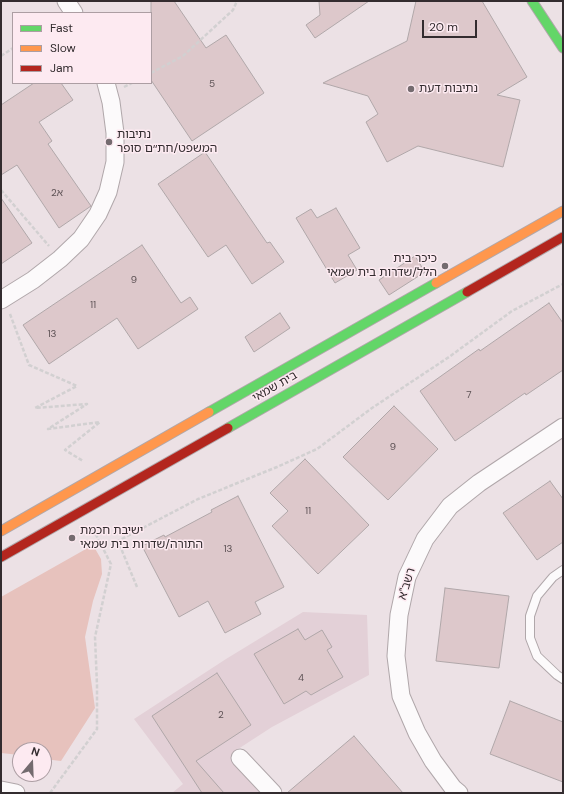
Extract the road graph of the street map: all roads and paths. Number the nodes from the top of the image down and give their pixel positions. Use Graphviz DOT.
graph roads {
  1 [pos="66,1"];
  2 [pos="238,1"];
  3 [pos="532,1"];
  4 [pos="73,12"];
  5 [pos="563,48"];
  6 [pos="12,49"];
  7 [pos="1,56"];
  8 [pos="152,71"];
  9 [pos="106,84"];
  10 [pos="1,190"];
  11 [pos="563,210"];
  12 [pos="562,237"];
  13 [pos="60,259"];
  14 [pos="563,284"];
  15 [pos="2,300"];
  16 [pos="563,427"];
  17 [pos="102,473"];
  18 [pos="91,525"];
  19 [pos="1,531"];
  20 [pos="1,557"];
  21 [pos="563,570"];
  22 [pos="138,587"];
  23 [pos="563,679"];
  24 [pos="240,758"];
  25 [pos="1,790"];
  26 [pos="16,793"];
  27 [pos="50,793"];
  28 [pos="273,793"];
  29 [pos="459,793"];
  1 -- 4 [label="street"];
  2 -- 8 [label="path"];
  3 -- 5 [label="street"];
  6 -- 7 [label="path"];
  9 -- 13 [label="street"];
  10 -- 13 [label="path"];
  11 -- 17 [label="street, בית שמאי"];
  12 -- 20 [label="street, בית שמאי"];
  13 -- 15 [label="street"];
  14 -- 22 [label="path"];
  15 -- 17 [label="path"];
  16 -- 29 [label="street, רשב\"א"];
  17 -- 19 [label="street, בית שמאי"];
  18 -- 27 [label="path"];
  21 -- 23 [label="lane"];
  24 -- 28 [label="street"];
  25 -- 26 [label="street"];
}
